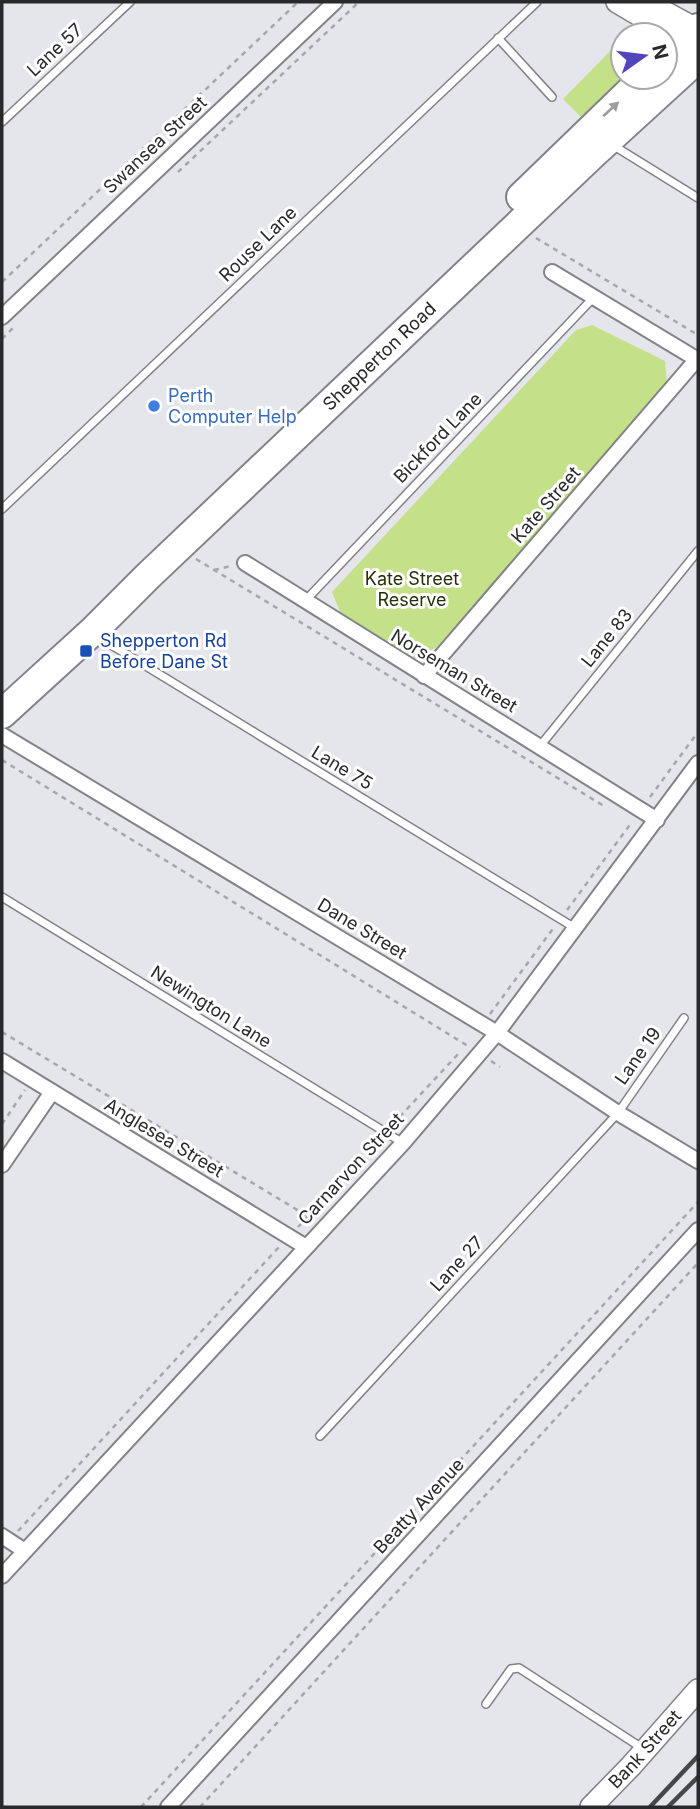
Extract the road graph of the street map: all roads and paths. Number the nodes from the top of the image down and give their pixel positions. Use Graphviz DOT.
graph roads {
  1 [pos="130,2"];
  2 [pos="298,2"];
  3 [pos="334,2"];
  4 [pos="359,2"];
  5 [pos="537,2"];
  6 [pos="617,2"];
  7 [pos="646,2"];
  8 [pos="498,38"];
  9 [pos="691,42"];
  10 [pos="630,91"];
  11 [pos="552,97"];
  12 [pos="2,122"];
  13 [pos="607,142"];
  14 [pos="171,180"];
  15 [pos="698,198"];
  16 [pos="531,234"];
  17 [pos="552,272"];
  18 [pos="2,282"];
  19 [pos="594,296"];
  20 [pos="2,317"];
  21 [pos="22,320"];
  22 [pos="698,335"];
  23 [pos="2,339"];
  24 [pos="697,360"];
  25 [pos="2,509"];
  26 [pos="698,551"];
  27 [pos="191,556"];
  28 [pos="245,563"];
  29 [pos="214,570"];
  30 [pos="305,601"];
  31 [pos="94,630"];
  32 [pos="424,676"];
  33 [pos="2,689"];
  34 [pos="2,715"];
  35 [pos="698,732"];
  36 [pos="2,735"];
  37 [pos="540,746"];
  38 [pos="2,760"];
  39 [pos="698,763"];
  40 [pos="608,808"];
  41 [pos="641,810"];
  42 [pos="657,820"];
  43 [pos="631,822"];
  44 [pos="648,832"];
  45 [pos="2,897"];
  46 [pos="560,919"];
  47 [pos="576,929"];
  48 [pos="684,1018"];
  49 [pos="482,1024"];
  50 [pos="2,1032"];
  51 [pos="497,1032"];
  52 [pos="467,1044"];
  53 [pos="480,1053"];
  54 [pos="2,1061"];
  55 [pos="500,1067"];
  56 [pos="52,1092"];
  57 [pos="618,1113"];
  58 [pos="385,1133"];
  59 [pos="403,1143"];
  60 [pos="698,1161"];
  61 [pos="2,1164"];
  62 [pos="698,1202"];
  63 [pos="308,1216"];
  64 [pos="325,1227"];
  65 [pos="698,1230"];
  66 [pos="289,1236"];
  67 [pos="306,1247"];
  68 [pos="698,1263"];
  69 [pos="320,1436"];
  70 [pos="5,1539"];
  71 [pos="25,1550"];
  72 [pos="2,1576"];
  73 [pos="698,1690"];
  74 [pos="486,1704"];
  75 [pos="646,1750"];
  76 [pos="141,1807"];
  77 [pos="168,1807"];
  78 [pos="200,1807"];
  79 [pos="591,1807"];
  1 -- 12 [label="lane, Lane 57"];
  2 -- 18 [label="path"];
  3 -- 20 [label="street, Swansea Street"];
  4 -- 14 [label="path"];
  5 -- 8 [label="lane, Rouse Lane"];
  6 -- 9 [label="street"];
  7 -- 9 [label="street"];
  8 -- 11 [label="lane"];
  8 -- 25 [label="lane, Rouse Lane"];
  9 -- 13 [label="highway, Shepperton Road"];
  33 -- 10 [label="highway, Shepperton Road, one-way"];
  13 -- 15 [label="lane"];
  13 -- 31 [label="highway, Shepperton Road"];
  16 -- 22 [label="path"];
  17 -- 19 [label="street"];
  19 -- 24 [label="street"];
  19 -- 30 [label="lane, Bickford Lane"];
  21 -- 23 [label="path"];
  24 -- 32 [label="street, Kate Street"];
  26 -- 37 [label="lane, Lane 83"];
  27 -- 29 [label="path"];
  28 -- 29 [label="path"];
  28 -- 30 [label="street, Norseman Street"];
  29 -- 40 [label="path"];
  30 -- 32 [label="street, Norseman Street"];
  31 -- 34 [label="highway, Shepperton Road"];
  31 -- 46 [label="lane, Lane 75"];
  32 -- 37 [label="street, Norseman Street"];
  35 -- 41 [label="path"];
  36 -- 49 [label="street, Dane Street"];
  37 -- 41 [label="street, Norseman Street"];
  38 -- 52 [label="path"];
  39 -- 42 [label="street, Carnarvon Street"];
  41 -- 42 [label="street, Norseman Street"];
  41 -- 43 [label="path"];
  42 -- 44 [label="street, Carnarvon Street"];
  43 -- 44 [label="path"];
  43 -- 46 [label="path"];
  44 -- 47 [label="street, Carnarvon Street"];
  45 -- 58 [label="lane, Newington Lane"];
  46 -- 47 [label="lane, Lane 75"];
  46 -- 49 [label="path"];
  47 -- 51 [label="street, Carnarvon Street"];
  48 -- 57 [label="lane, Lane 19"];
  49 -- 51 [label="street, Dane Street"];
  49 -- 52 [label="path"];
  50 -- 63 [label="path"];
  51 -- 53 [label="street, Carnarvon Street"];
  51 -- 57 [label="street, Dane Street"];
  52 -- 53 [label="path"];
  52 -- 58 [label="path"];
  53 -- 55 [label="path"];
  53 -- 59 [label="street, Carnarvon Street"];
  54 -- 56 [label="street, Anglesea Street"];
  56 -- 61 [label="street"];
  56 -- 66 [label="street, Anglesea Street"];
  57 -- 60 [label="street, Dane Street"];
  57 -- 69 [label="lane, Lane 27"];
  58 -- 59 [label="lane, Newington Lane"];
  58 -- 63 [label="path"];
  59 -- 64 [label="street, Carnarvon Street"];
  62 -- 76 [label="path"];
  63 -- 64 [label="path"];
  63 -- 66 [label="path"];
  64 -- 67 [label="street, Carnarvon Street"];
  65 -- 77 [label="street, Beatty Avenue"];
  66 -- 67 [label="street, Anglesea Street"];
  66 -- 70 [label="path"];
  67 -- 71 [label="street, Carnarvon Street"];
  68 -- 78 [label="path"];
  70 -- 71 [label="street"];
  71 -- 72 [label="street, Carnarvon Street"];
  73 -- 75 [label="street, Bank Street"];
  74 -- 75 [label="lane"];
  75 -- 79 [label="street, Bank Street"];
}
